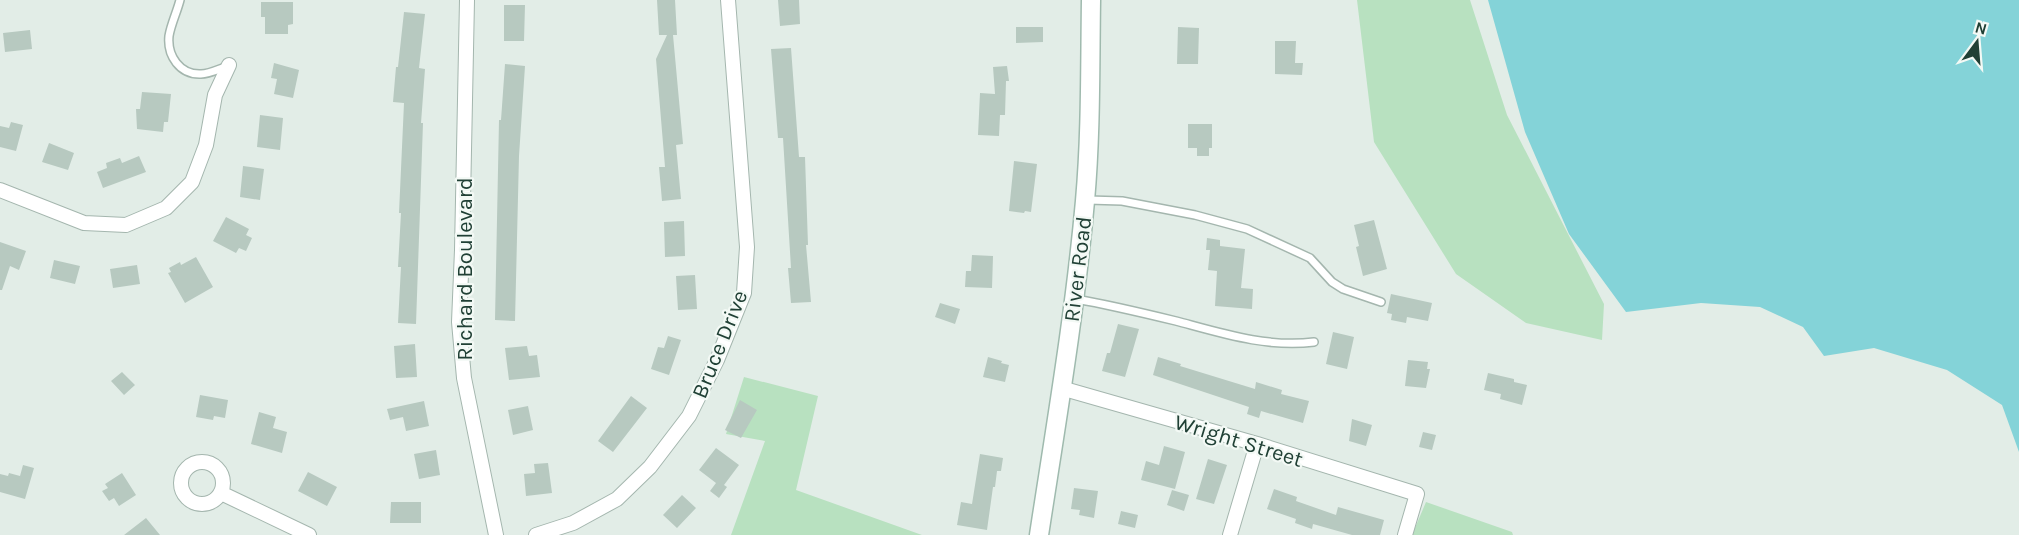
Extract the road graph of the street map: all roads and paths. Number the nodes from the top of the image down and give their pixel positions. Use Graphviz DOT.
graph roads {
  1 [pos="180,0"];
  2 [pos="467,0"];
  3 [pos="729,0"];
  4 [pos="1091,0"];
  5 [pos="229,65"];
  6 [pos="0,190"];
  7 [pos="1085,200"];
  8 [pos="1074,298"];
  9 [pos="1381,302"];
  10 [pos="1314,342"];
  11 [pos="1061,388"];
  12 [pos="1257,444"];
  13 [pos="221,493"];
  14 [pos="309,535"];
  15 [pos="496,535"];
  16 [pos="536,535"];
  17 [pos="1039,535"];
  18 [pos="1230,535"];
  19 [pos="1405,535"];
  1 -- 5 [label="lane"];
  2 -- 15 [label="street, Richard Boulevard"];
  3 -- 16 [label="street, Bruce Drive"];
  4 -- 7 [label="main road, River Road"];
  5 -- 6 [label="street"];
  7 -- 8 [label="main road, River Road"];
  7 -- 9 [label="lane"];
  8 -- 10 [label="lane"];
  8 -- 11 [label="main road, River Road"];
  11 -- 12 [label="street, Wright Street"];
  11 -- 17 [label="main road, River Road"];
  12 -- 18 [label="street"];
  12 -- 19 [label="street, Wright Street"];
  13 -- 14 [label="street"];
}
